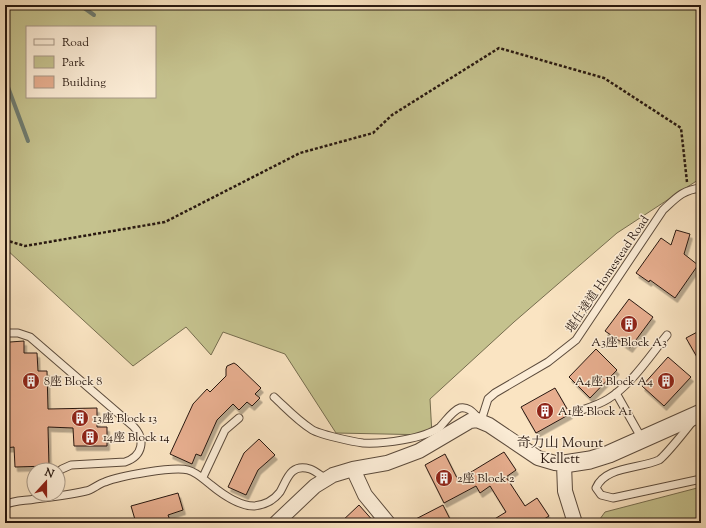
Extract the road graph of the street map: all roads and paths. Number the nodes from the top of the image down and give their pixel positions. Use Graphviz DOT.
graph roads {
  1 [pos="701,188"];
  2 [pos="688,190"];
  3 [pos="5,240"];
  4 [pos="5,333"];
  5 [pos="667,335"];
  6 [pos="616,393"];
  7 [pos="274,397"];
  8 [pos="582,410"];
  9 [pos="700,413"];
  10 [pos="239,418"];
  11 [pos="481,421"];
  12 [pos="642,439"];
  13 [pos="564,464"];
  14 [pos="66,467"];
  15 [pos="353,469"];
  16 [pos="203,477"];
  17 [pos="326,479"];
  18 [pos="701,479"];
  19 [pos="66,494"];
  20 [pos="26,500"];
  21 [pos="5,504"];
  22 [pos="276,523"];
  23 [pos="388,523"];
  24 [pos="575,523"];
  1 -- 2 [label="lane, 堪仕達道 Homestead Road"];
  2 -- 3 [label="path"];
  2 -- 11 [label="lane, 堪仕達道 Homestead Road"];
  4 -- 14 [label="lane"];
  5 -- 6 [label="lane"];
  6 -- 8 [label="lane"];
  6 -- 12 [label="lane"];
  7 -- 11 [label="lane"];
  9 -- 12 [label="street"];
  9 -- 18 [label="lane"];
  10 -- 16 [label="lane"];
  11 -- 13 [label="street"];
  11 -- 15 [label="street"];
  12 -- 13 [label="street"];
  13 -- 24 [label="street"];
  15 -- 17 [label="street"];
  15 -- 23 [label="street"];
  16 -- 17 [label="lane"];
  16 -- 19 [label="lane"];
  17 -- 22 [label="street"];
  20 -- 21 [label="lane"];
}
